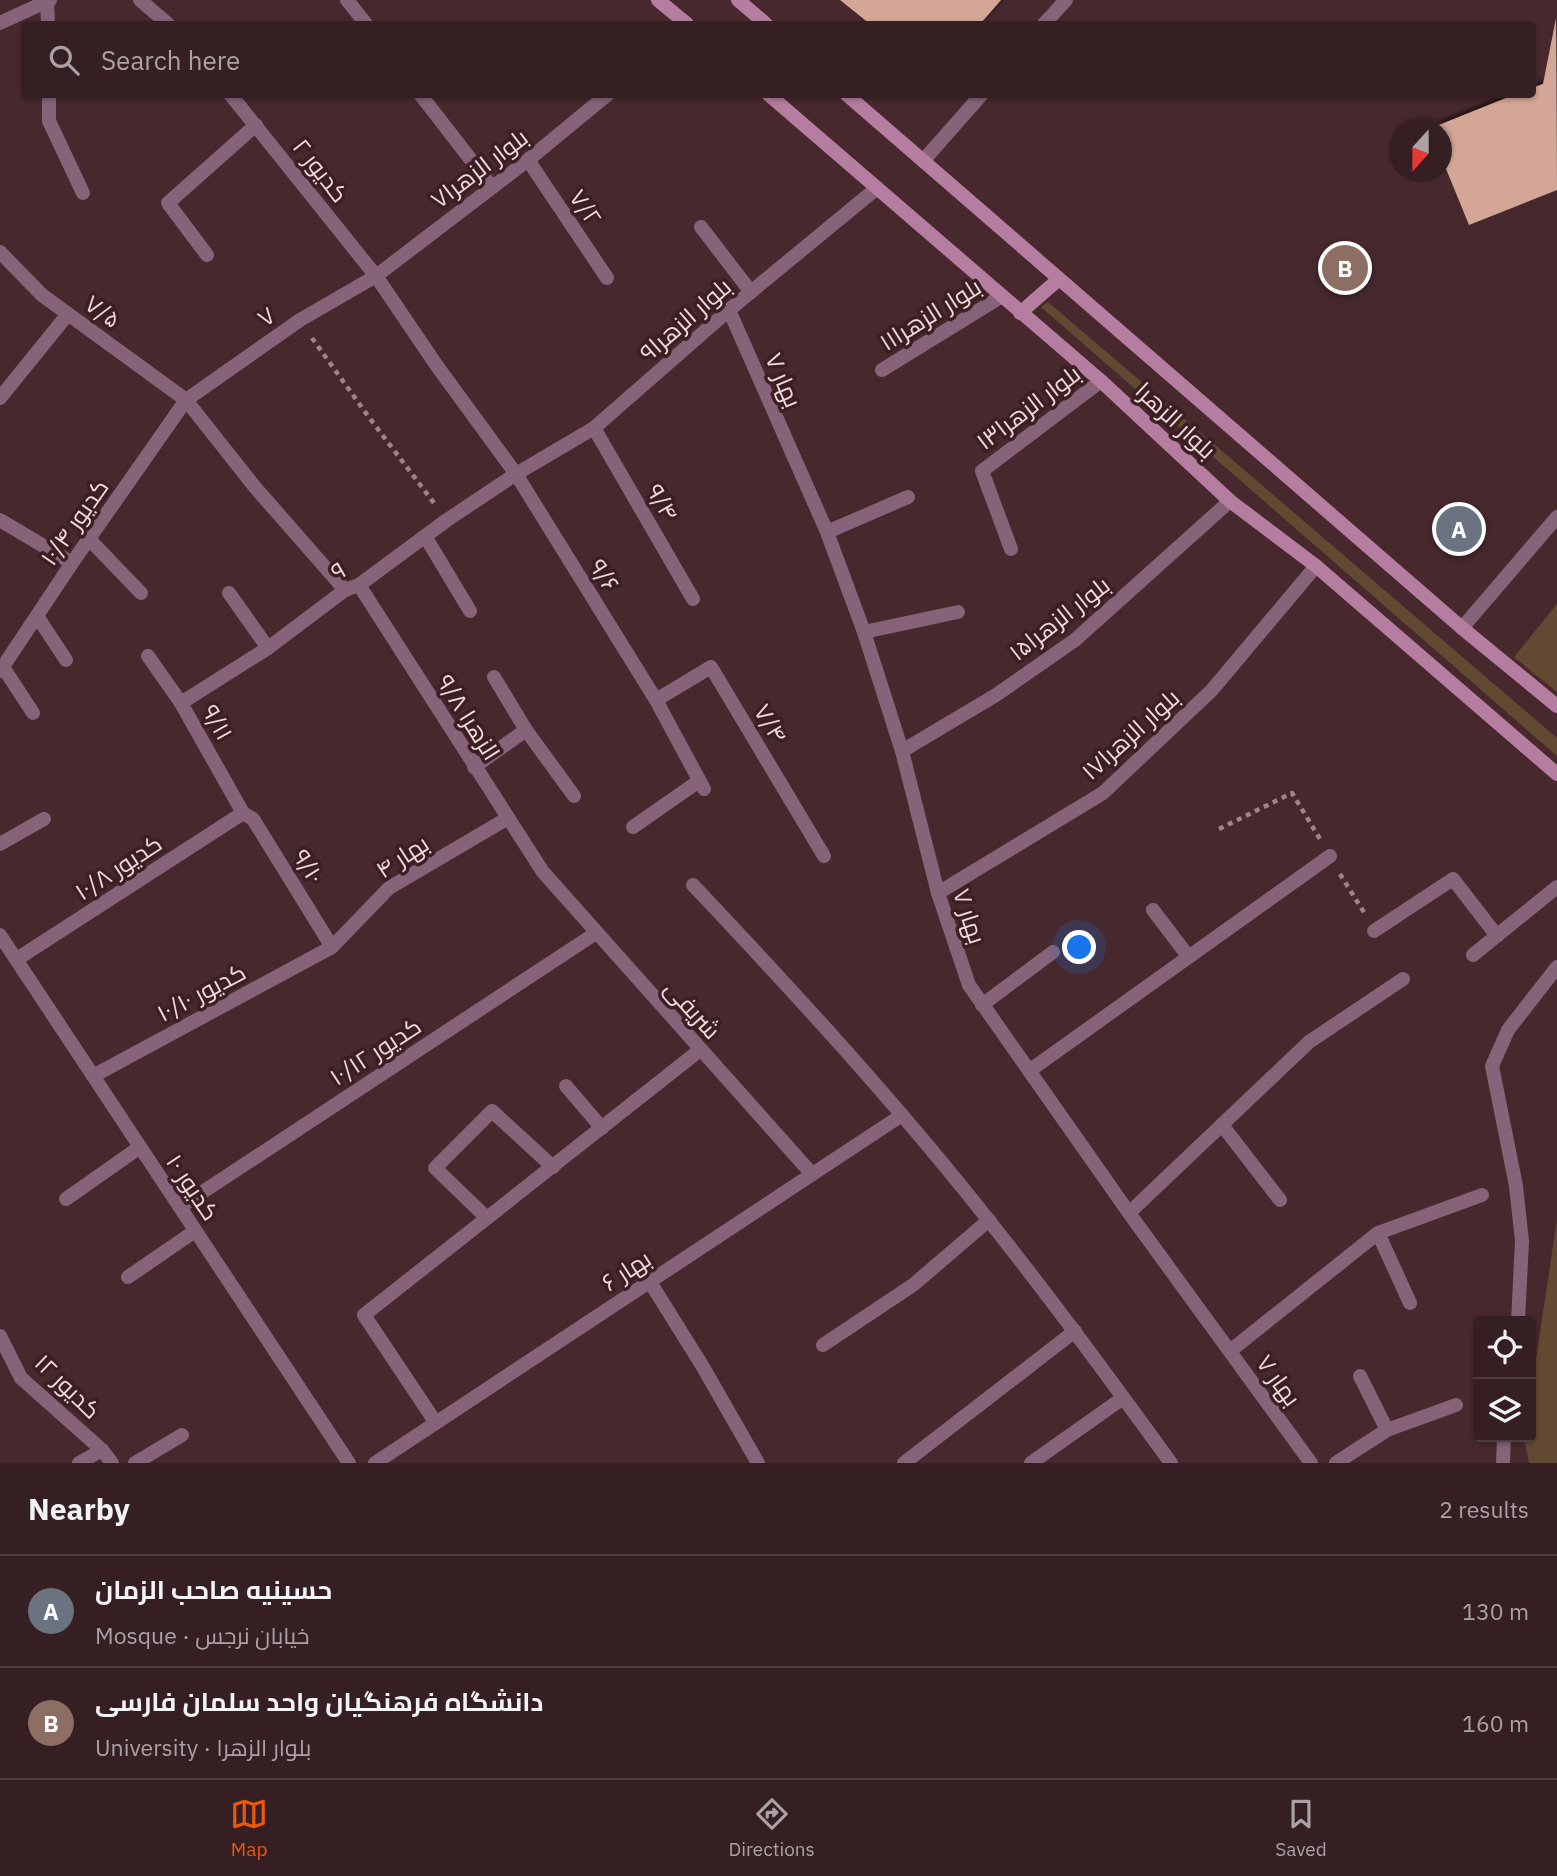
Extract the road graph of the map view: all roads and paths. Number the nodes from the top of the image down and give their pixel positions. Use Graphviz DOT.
graph roads {
  1 [pos="140,0"];
  2 [pos="347,0"];
  3 [pos="659,0"];
  4 [pos="738,0"];
  5 [pos="1066,0"];
  6 [pos="49,1"];
  7 [pos="48,21"];
  8 [pos="164,21"];
  9 [pos="364,21"];
  10 [pos="684,21"];
  11 [pos="762,21"];
  12 [pos="1047,21"];
  13 [pos="0,23"];
  14 [pos="49,98"];
  15 [pos="233,98"];
  16 [pos="423,98"];
  17 [pos="603,98"];
  18 [pos="773,98"];
  19 [pos="851,98"];
  20 [pos="978,98"];
  21 [pos="256,125"];
  22 [pos="528,160"];
  23 [pos="923,161"];
  24 [pos="492,187"];
  25 [pos="877,188"];
  26 [pos="83,193"];
  27 [pos="701,227"];
  28 [pos="0,253"];
  29 [pos="207,255"];
  30 [pos="376,276"];
  31 [pos="607,278"];
  32 [pos="1059,279"];
  33 [pos="751,292"];
  34 [pos="1002,296"];
  35 [pos="729,310"];
  36 [pos="1020,313"];
  37 [pos="68,314"];
  38 [pos="300,320"];
  39 [pos="882,370"];
  40 [pos="1101,381"];
  41 [pos="0,398"];
  42 [pos="186,400"];
  43 [pos="594,428"];
  44 [pos="516,474"];
  45 [pos="254,486"];
  46 [pos="908,498"];
  47 [pos="1230,501"];
  48 [pos="1557,517"];
  49 [pos="0,520"];
  50 [pos="447,520"];
  51 [pos="827,531"];
  52 [pos="425,537"];
  53 [pos="89,539"];
  54 [pos="1011,549"];
  55 [pos="72,563"];
  56 [pos="1316,566"];
  57 [pos="352,588"];
  58 [pos="141,593"];
  59 [pos="229,593"];
  60 [pos="693,599"];
  61 [pos="470,611"];
  62 [pos="958,612"];
  63 [pos="37,616"];
  64 [pos="1462,628"];
  65 [pos="864,632"];
  66 [pos="268,648"];
  67 [pos="148,656"];
  68 [pos="66,660"];
  69 [pos="1,669"];
  70 [pos="494,677"];
  71 [pos="656,700"];
  72 [pos="181,703"];
  73 [pos="1557,706"];
  74 [pos="33,713"];
  75 [pos="526,730"];
  76 [pos="902,751"];
  77 [pos="474,767"];
  78 [pos="1557,774"];
  79 [pos="574,796"];
  80 [pos="243,813"];
  81 [pos="508,818"];
  82 [pos="44,819"];
  83 [pos="634,827"];
  84 [pos="0,844"];
  85 [pos="824,856"];
  86 [pos="1330,856"];
  87 [pos="543,872"];
  88 [pos="693,885"];
  89 [pos="1557,887"];
  90 [pos="938,893"];
  91 [pos="1153,910"];
  92 [pos="1374,931"];
  93 [pos="596,933"];
  94 [pos="0,935"];
  95 [pos="1497,936"];
  96 [pos="332,947"];
  97 [pos="1053,953"];
  98 [pos="1472,955"];
  99 [pos="1188,956"];
  100 [pos="17,959"];
  101 [pos="1557,967"];
  102 [pos="1403,979"];
  103 [pos="982,1005"];
  104 [pos="700,1050"];
  105 [pos="1029,1071"];
  106 [pos="93,1076"];
  107 [pos="566,1086"];
  108 [pos="902,1115"];
  109 [pos="1222,1125"];
  110 [pos="601,1128"];
  111 [pos="140,1147"];
  112 [pos="553,1167"];
  113 [pos="812,1174"];
  114 [pos="1482,1195"];
  115 [pos="66,1199"];
  116 [pos="1280,1200"];
  117 [pos="180,1208"];
  118 [pos="1129,1213"];
  119 [pos="487,1218"];
  120 [pos="989,1220"];
  121 [pos="195,1231"];
  122 [pos="1378,1233"];
  123 [pos="128,1277"];
  124 [pos="650,1282"];
  125 [pos="1410,1304"];
  126 [pos="1518,1316"];
  127 [pos="1075,1331"];
  128 [pos="0,1336"];
  129 [pos="824,1345"];
  130 [pos="1230,1351"];
  131 [pos="1360,1376"];
  132 [pos="1124,1398"];
  133 [pos="1456,1405"];
  134 [pos="436,1423"];
  135 [pos="1387,1430"];
  136 [pos="182,1435"];
  137 [pos="1504,1442"];
  138 [pos="102,1450"];
  139 [pos="907,1462"];
  140 [pos="79,1463"];
  141 [pos="113,1463"];
  142 [pos="135,1463"];
  143 [pos="349,1463"];
  144 [pos="375,1463"];
  145 [pos="758,1463"];
  146 [pos="1031,1463"];
  147 [pos="1171,1463"];
  148 [pos="1311,1463"];
  149 [pos="1336,1463"];
  150 [pos="1503,1463"];
  1 -- 8 [label="street"];
  2 -- 9 [label="street"];
  3 -- 10 [label="main road"];
  4 -- 11 [label="main road"];
  5 -- 12 [label="street"];
  6 -- 7 [label="street"];
  6 -- 13 [label="street"];
  14 -- 26 [label="street"];
  15 -- 21 [label="street, ۲ کدیور"];
  16 -- 24 [label="street"];
  17 -- 22 [label="street, بلوار الزهرا۷"];
  18 -- 25 [label="main road, بلوار الزهرا"];
  19 -- 23 [label="main road, بلوار الزهرا"];
  20 -- 23 [label="street"];
  21 -- 29 [label="street"];
  21 -- 30 [label="street, ۲ کدیور"];
  22 -- 24 [label="street, بلوار الزهرا۷"];
  22 -- 31 [label="street, ۷/۲"];
  23 -- 32 [label="main road, بلوار الزهرا"];
  24 -- 30 [label="street, بلوار الزهرا۷"];
  25 -- 33 [label="street, بلوار الزهرا۹"];
  25 -- 34 [label="main road, بلوار الزهرا"];
  27 -- 33 [label="street"];
  28 -- 37 [label="street, ۷/۵"];
  30 -- 38 [label="street, ۷"];
  30 -- 44 [label="street, ۹/۶"];
  32 -- 36 [label="main road"];
  32 -- 64 [label="main road, بلوار الزهرا"];
  33 -- 35 [label="street, بلوار الزهرا۹"];
  34 -- 36 [label="main road, بلوار الزهرا"];
  34 -- 39 [label="street, بلوار الزهرا۱۱"];
  35 -- 43 [label="street, بلوار الزهرا۹"];
  35 -- 51 [label="street, بهار ۷"];
  36 -- 40 [label="main road, بلوار الزهرا"];
  37 -- 41 [label="street"];
  37 -- 42 [label="street, ۷/۵"];
  38 -- 42 [label="street, ۷"];
  38 -- 50 [label="path"];
  40 -- 47 [label="main road, بلوار الزهرا"];
  40 -- 54 [label="street, بلوار الزهرا۱۳"];
  42 -- 45 [label="street, ۷/۵"];
  42 -- 53 [label="street, کدیور ۱۰/۴"];
  43 -- 44 [label="street, بلوار الزهرا۹"];
  43 -- 60 [label="street, ۹/۴"];
  44 -- 50 [label="street, ۹"];
  44 -- 71 [label="street, ۹/۶"];
  45 -- 57 [label="street, الزهرا ۹/۸"];
  46 -- 51 [label="street"];
  47 -- 56 [label="main road, بلوار الزهرا"];
  47 -- 76 [label="street, بلوار الزهرا۱۵"];
  48 -- 64 [label="street"];
  49 -- 55 [label="street"];
  50 -- 52 [label="street, ۹"];
  51 -- 65 [label="street, بهار ۷"];
  52 -- 57 [label="street, ۹"];
  52 -- 61 [label="street"];
  53 -- 55 [label="street, کدیور ۱۰/۴"];
  53 -- 58 [label="street"];
  55 -- 63 [label="street, کدیور ۱۰/۴"];
  56 -- 78 [label="main road, بلوار الزهرا"];
  56 -- 90 [label="street, بلوار الزهرا۱۷"];
  57 -- 66 [label="street, ۹"];
  57 -- 77 [label="street, الزهرا ۹/۸"];
  59 -- 66 [label="street"];
  62 -- 65 [label="street"];
  63 -- 68 [label="street"];
  63 -- 69 [label="street, کدیور ۱۰/۴"];
  64 -- 73 [label="main road, بلوار الزهرا"];
  65 -- 76 [label="street, بهار ۷"];
  66 -- 72 [label="street, ۹"];
  67 -- 72 [label="street, ۹/۱۱"];
  69 -- 74 [label="street"];
  70 -- 75 [label="street"];
  71 -- 83 [label="street, ۹/۶"];
  71 -- 85 [label="street, ۷/۴"];
  72 -- 80 [label="street, ۹/۱۱"];
  75 -- 77 [label="street"];
  75 -- 79 [label="street"];
  76 -- 90 [label="street, بهار ۷"];
  77 -- 81 [label="street, الزهرا ۹/۸"];
  80 -- 96 [label="street, ۹/۱۰"];
  80 -- 100 [label="street, کدیور ۱۰/۸"];
  81 -- 87 [label="street, الزهرا ۹/۸"];
  81 -- 96 [label="street, بهار ۴"];
  82 -- 84 [label="street"];
  86 -- 99 [label="street"];
  87 -- 93 [label="street, شریفی"];
  88 -- 108 [label="street"];
  89 -- 95 [label="street"];
  90 -- 103 [label="street, بهار ۷"];
  91 -- 99 [label="street"];
  92 -- 95 [label="street"];
  93 -- 104 [label="street, شریفی"];
  93 -- 117 [label="street, کدیور ۱۰/۱۲"];
  94 -- 100 [label="street, کدیور ۱۰"];
  95 -- 98 [label="street"];
  96 -- 106 [label="street, کدیور ۱۰/۱۰"];
  97 -- 103 [label="street"];
  99 -- 105 [label="street"];
  100 -- 106 [label="street, کدیور ۱۰"];
  101 -- 126 [label="street"];
  102 -- 109 [label="street"];
  103 -- 105 [label="street, بهار ۷"];
  104 -- 110 [label="street"];
  104 -- 113 [label="street, شریفی"];
  105 -- 118 [label="street, بهار ۷"];
  106 -- 111 [label="street, کدیور ۱۰"];
  107 -- 110 [label="street"];
  108 -- 113 [label="street, بهار ۶"];
  108 -- 120 [label="street"];
  109 -- 116 [label="street"];
  109 -- 118 [label="street"];
  110 -- 112 [label="street"];
  111 -- 115 [label="street"];
  111 -- 117 [label="street, کدیور ۱۰"];
  112 -- 119 [label="street"];
  112 -- 119 [label="street"];
  113 -- 124 [label="street, بهار ۶"];
  114 -- 122 [label="street"];
  117 -- 121 [label="street, کدیور ۱۰"];
  118 -- 130 [label="street, بهار ۷"];
  119 -- 134 [label="street"];
  120 -- 127 [label="street"];
  120 -- 129 [label="street"];
  121 -- 123 [label="street"];
  121 -- 143 [label="street, کدیور ۱۰"];
  122 -- 125 [label="street"];
  122 -- 130 [label="street"];
  124 -- 134 [label="street, بهار ۶"];
  124 -- 145 [label="street"];
  127 -- 132 [label="street"];
  127 -- 139 [label="street"];
  128 -- 138 [label="street, کدیور ۱۲"];
  130 -- 148 [label="street, بهار ۷"];
  131 -- 135 [label="street"];
  132 -- 146 [label="street"];
  132 -- 147 [label="street"];
  133 -- 135 [label="street"];
  134 -- 144 [label="street, بهار ۶"];
  135 -- 149 [label="street"];
  136 -- 142 [label="street"];
  137 -- 150 [label="street"];
  138 -- 140 [label="street"];
  138 -- 141 [label="street, کدیور ۱۲"];
}
